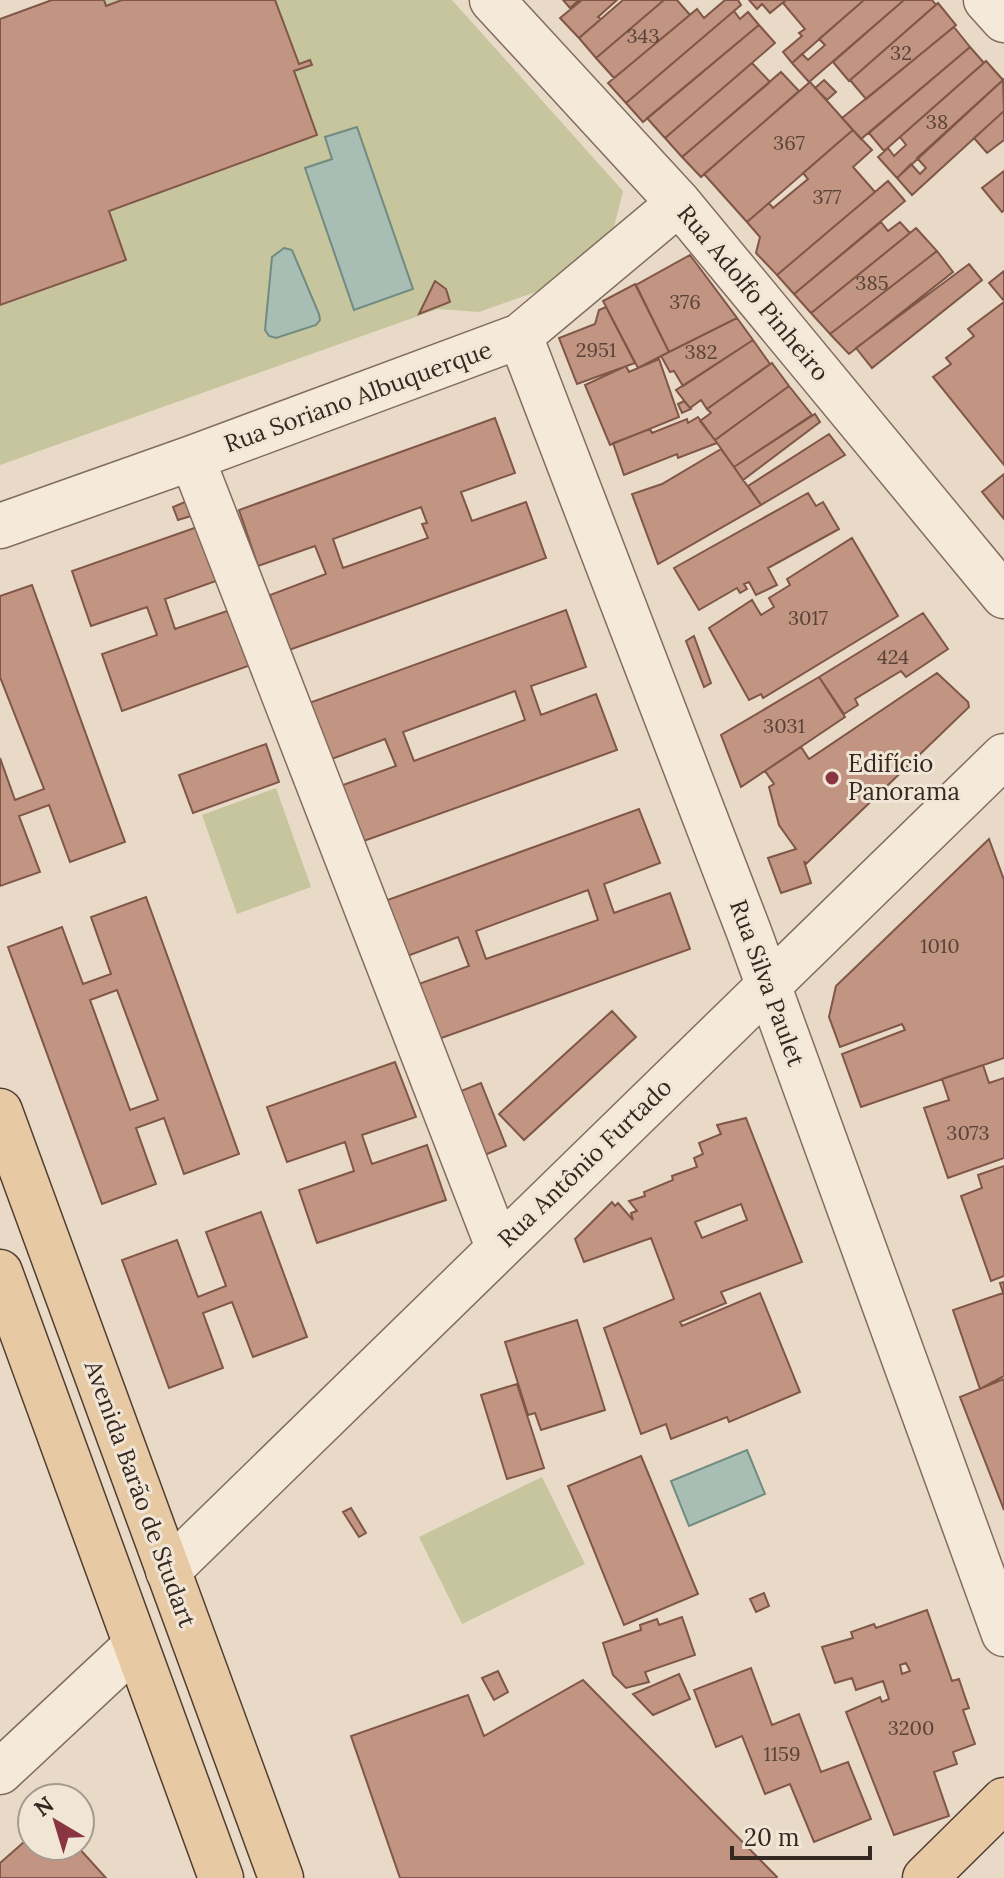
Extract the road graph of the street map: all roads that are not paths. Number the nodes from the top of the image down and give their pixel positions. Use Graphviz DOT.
graph roads {
  1 [pos="492,0"];
  2 [pos="986,0"];
  3 [pos="1004,20"];
  4 [pos="679,203"];
  5 [pos="520,336"];
  6 [pos="192,458"];
  7 [pos="0,526"];
  8 [pos="1004,596"];
  9 [pos="1004,756"];
  10 [pos="767,984"];
  11 [pos="0,1111"];
  12 [pos="498,1247"];
  13 [pos="0,1272"];
  14 [pos="168,1571"];
  15 [pos="1004,1634"];
  16 [pos="135,1646"];
  17 [pos="0,1772"];
  18 [pos="1004,1800"];
  19 [pos="221,1878"];
  20 [pos="281,1878"];
  21 [pos="925,1878"];
  1 -- 4 [label="street, Rua Adolfo Pinheiro"];
  2 -- 3 [label="street"];
  4 -- 5 [label="street, Rua Soriano Albuquerque"];
  4 -- 8 [label="street, Rua Adolfo Pinheiro"];
  5 -- 6 [label="street, Rua Soriano Albuquerque"];
  5 -- 10 [label="street, Rua Silva Paulet"];
  6 -- 7 [label="street, Rua Soriano Albuquerque"];
  6 -- 12 [label="street"];
  9 -- 10 [label="street, Rua Antônio Furtado"];
  10 -- 12 [label="street, Rua Antônio Furtado"];
  10 -- 15 [label="street, Rua Silva Paulet"];
  11 -- 14 [label="main road, Avenida Barão de Studart"];
  12 -- 14 [label="street, Rua Antônio Furtado"];
  13 -- 16 [label="main road"];
  14 -- 20 [label="main road, Avenida Barão de Studart"];
  16 -- 17 [label="street"];
  16 -- 19 [label="main road"];
  18 -- 21 [label="main road"];
}
